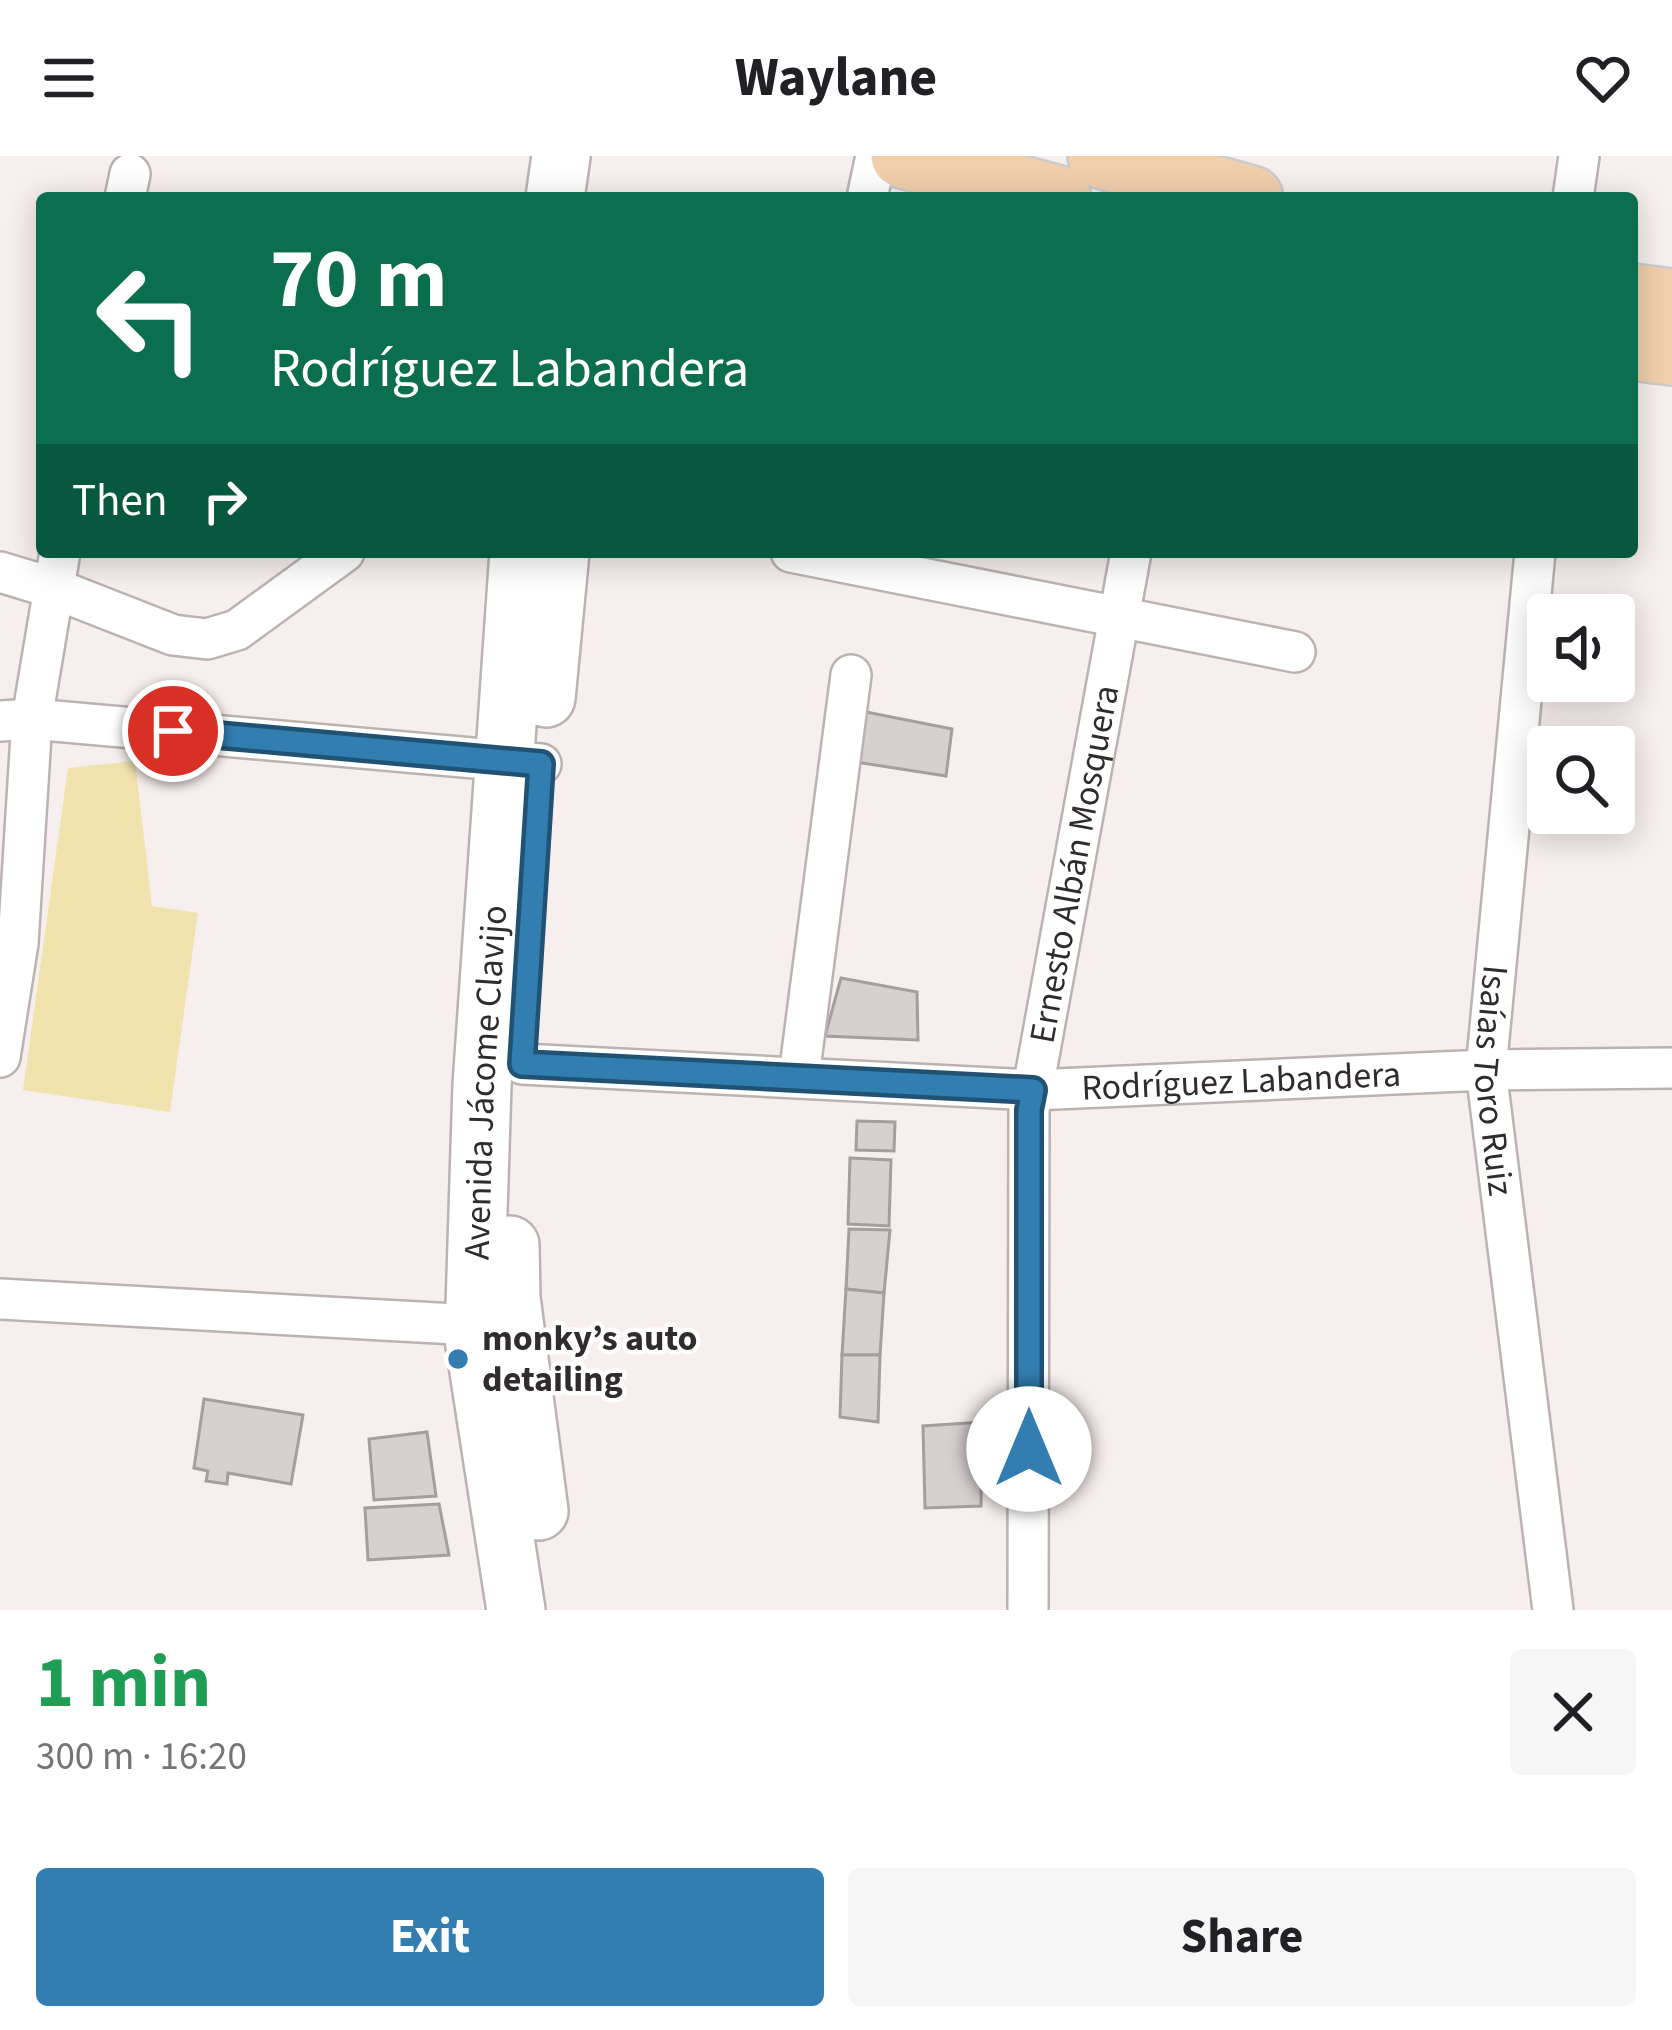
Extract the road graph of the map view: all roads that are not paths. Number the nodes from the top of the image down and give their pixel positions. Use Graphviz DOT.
graph roads {
  1 [pos="561,156"];
  2 [pos="598,156"];
  3 [pos="876,156"];
  4 [pos="903,156"];
  5 [pos="1100,156"];
  6 [pos="1579,156"];
  7 [pos="1184,178"];
  8 [pos="556,192"];
  9 [pos="595,192"];
  10 [pos="868,192"];
  11 [pos="1037,192"];
  12 [pos="1231,192"];
  13 [pos="1574,192"];
  14 [pos="1638,297"];
  15 [pos="1672,301"];
  16 [pos="1638,349"];
  17 [pos="1672,353"];
  18 [pos="336,558"];
  19 [pos="519,558"];
  20 [pos="559,558"];
  21 [pos="822,558"];
  22 [pos="1131,558"];
  23 [pos="1534,558"];
  24 [pos="56,570"];
  25 [pos="0,572"];
  26 [pos="1118,616"];
  27 [pos="1295,652"];
  28 [pos="851,674"];
  29 [pos="16,720"];
  30 [pos="522,761"];
  31 [pos="9,942"];
  32 [pos="0,1057"];
  33 [pos="522,1064"];
  34 [pos="1672,1068"];
  35 [pos="1486,1070"];
  36 [pos="799,1076"];
  37 [pos="1033,1090"];
  38 [pos="0,1299"];
  39 [pos="474,1325"];
  40 [pos="516,1610"];
  41 [pos="552,1610"];
  42 [pos="1028,1610"];
  43 [pos="1552,1610"];
  1 -- 8 [label="street"];
  2 -- 9 [label="street"];
  3 -- 10 [label="street"];
  4 -- 11 [label="main road"];
  5 -- 7 [label="main road"];
  6 -- 13 [label="street"];
  7 -- 12 [label="main road"];
  14 -- 15 [label="main road"];
  16 -- 17 [label="main road"];
  18 -- 24 [label="street"];
  19 -- 30 [label="street, Avenida Jácome Clavijo"];
  20 -- 30 [label="street, Avenida Jácome Clavijo"];
  21 -- 26 [label="street"];
  22 -- 26 [label="street, Ernesto Albán Mosquera"];
  23 -- 35 [label="street, Isaías Toro Ruiz"];
  24 -- 25 [label="street"];
  24 -- 29 [label="street"];
  26 -- 27 [label="street"];
  26 -- 37 [label="street, Ernesto Albán Mosquera"];
  28 -- 36 [label="street"];
  29 -- 30 [label="street"];
  29 -- 31 [label="street"];
  30 -- 33 [label="street, Avenida Jácome Clavijo"];
  30 -- 39 [label="street, Avenida Jácome Clavijo"];
  31 -- 32 [label="street"];
  33 -- 36 [label="street, Rodríguez Labandera"];
  33 -- 41 [label="street, Avenida Jácome Clavijo"];
  34 -- 35 [label="street, Rodríguez Labandera"];
  35 -- 37 [label="street, Rodríguez Labandera"];
  35 -- 43 [label="street, Isaías Toro Ruiz"];
  36 -- 37 [label="street, Rodríguez Labandera"];
  37 -- 42 [label="street, Ernesto Albán Mosquera"];
  38 -- 39 [label="street"];
  39 -- 40 [label="street, Avenida Jácome Clavijo"];
}
